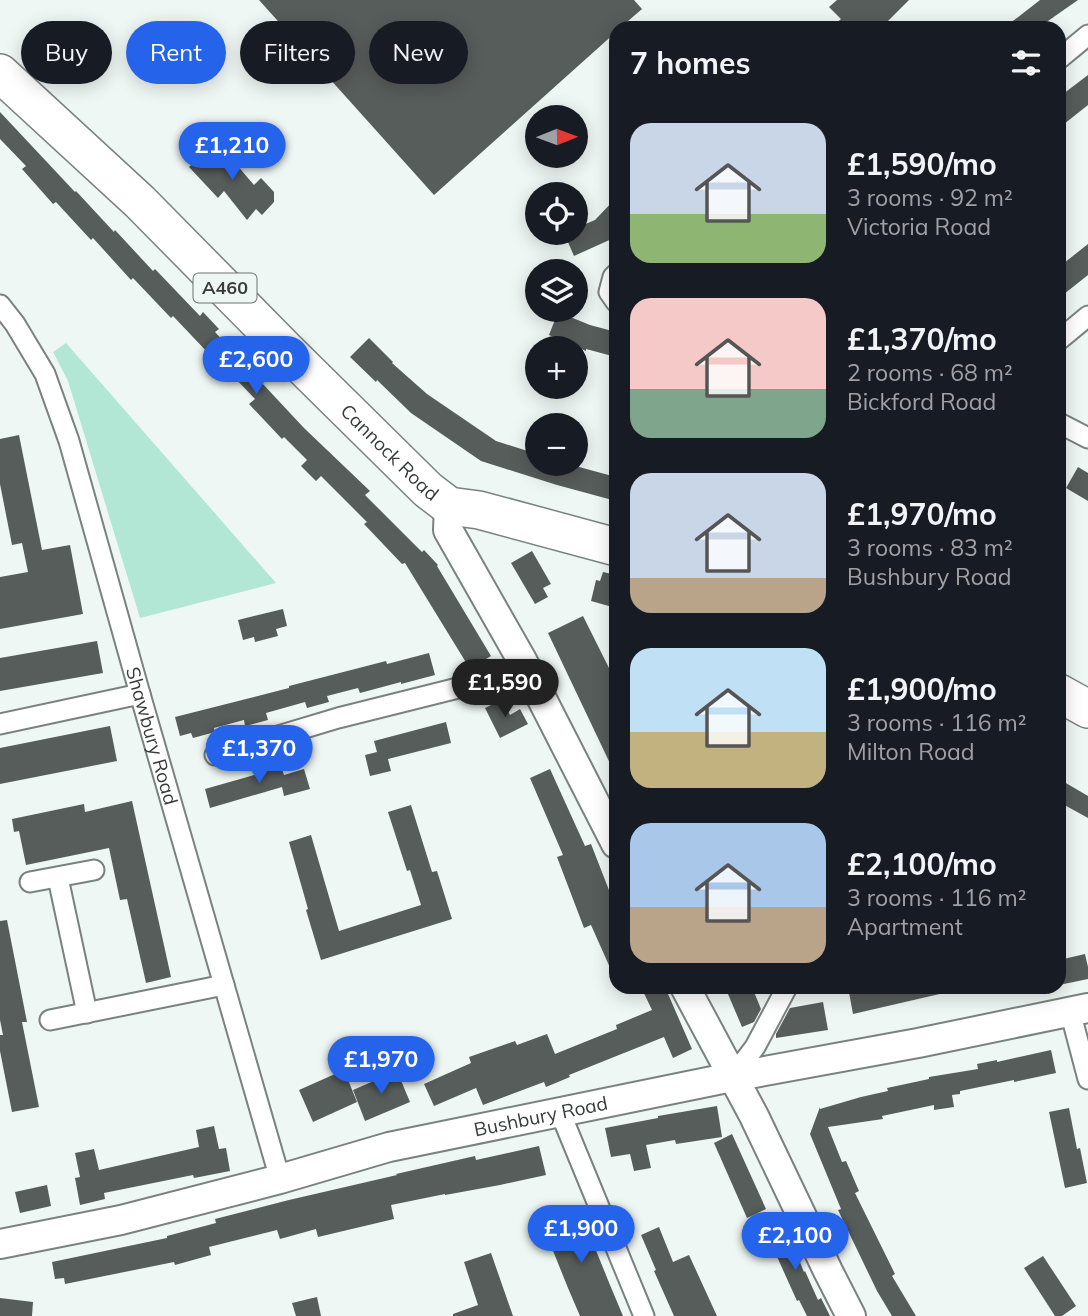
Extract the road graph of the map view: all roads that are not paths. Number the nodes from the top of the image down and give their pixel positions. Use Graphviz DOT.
graph roads {
  1 [pos="1088,35"];
  2 [pos="1066,54"];
  3 [pos="0,73"];
  4 [pos="0,305"];
  5 [pos="1088,316"];
  6 [pos="1066,334"];
  7 [pos="1066,427"];
  8 [pos="1088,438"];
  9 [pos="449,506"];
  10 [pos="609,545"];
  11 [pos="523,662"];
  12 [pos="140,694"];
  13 [pos="1066,697"];
  14 [pos="1088,709"];
  15 [pos="0,724"];
  16 [pos="215,755"];
  17 [pos="609,830"];
  18 [pos="94,870"];
  19 [pos="58,878"];
  20 [pos="30,883"];
  21 [pos="224,985"];
  22 [pos="689,994"];
  23 [pos="783,994"];
  24 [pos="1079,1009"];
  25 [pos="87,1013"];
  26 [pos="50,1020"];
  27 [pos="732,1077"];
  28 [pos="1088,1079"];
  29 [pos="560,1112"];
  30 [pos="281,1179"];
  31 [pos="0,1244"];
  32 [pos="644,1316"];
  33 [pos="851,1316"];
  1 -- 2 [label="street"];
  3 -- 9 [label="highway, Cannock Road / A460"];
  4 -- 12 [label="street, Shawbury Road"];
  5 -- 6 [label="street"];
  7 -- 8 [label="street"];
  9 -- 10 [label="highway, Cannock Road"];
  9 -- 11 [label="street"];
  11 -- 16 [label="street"];
  11 -- 17 [label="street"];
  12 -- 15 [label="street"];
  12 -- 21 [label="street, Shawbury Road"];
  13 -- 14 [label="highway"];
  18 -- 19 [label="street"];
  19 -- 20 [label="street"];
  19 -- 25 [label="street"];
  21 -- 25 [label="street"];
  21 -- 30 [label="street, Shawbury Road"];
  22 -- 27 [label="street"];
  23 -- 27 [label="street"];
  24 -- 27 [label="street, Bushbury Road"];
  24 -- 28 [label="street"];
  25 -- 26 [label="street"];
  27 -- 29 [label="street, Bushbury Road"];
  27 -- 33 [label="street"];
  29 -- 30 [label="street, Bushbury Road"];
  29 -- 32 [label="street"];
  30 -- 31 [label="street, Bushbury Road"];
}
